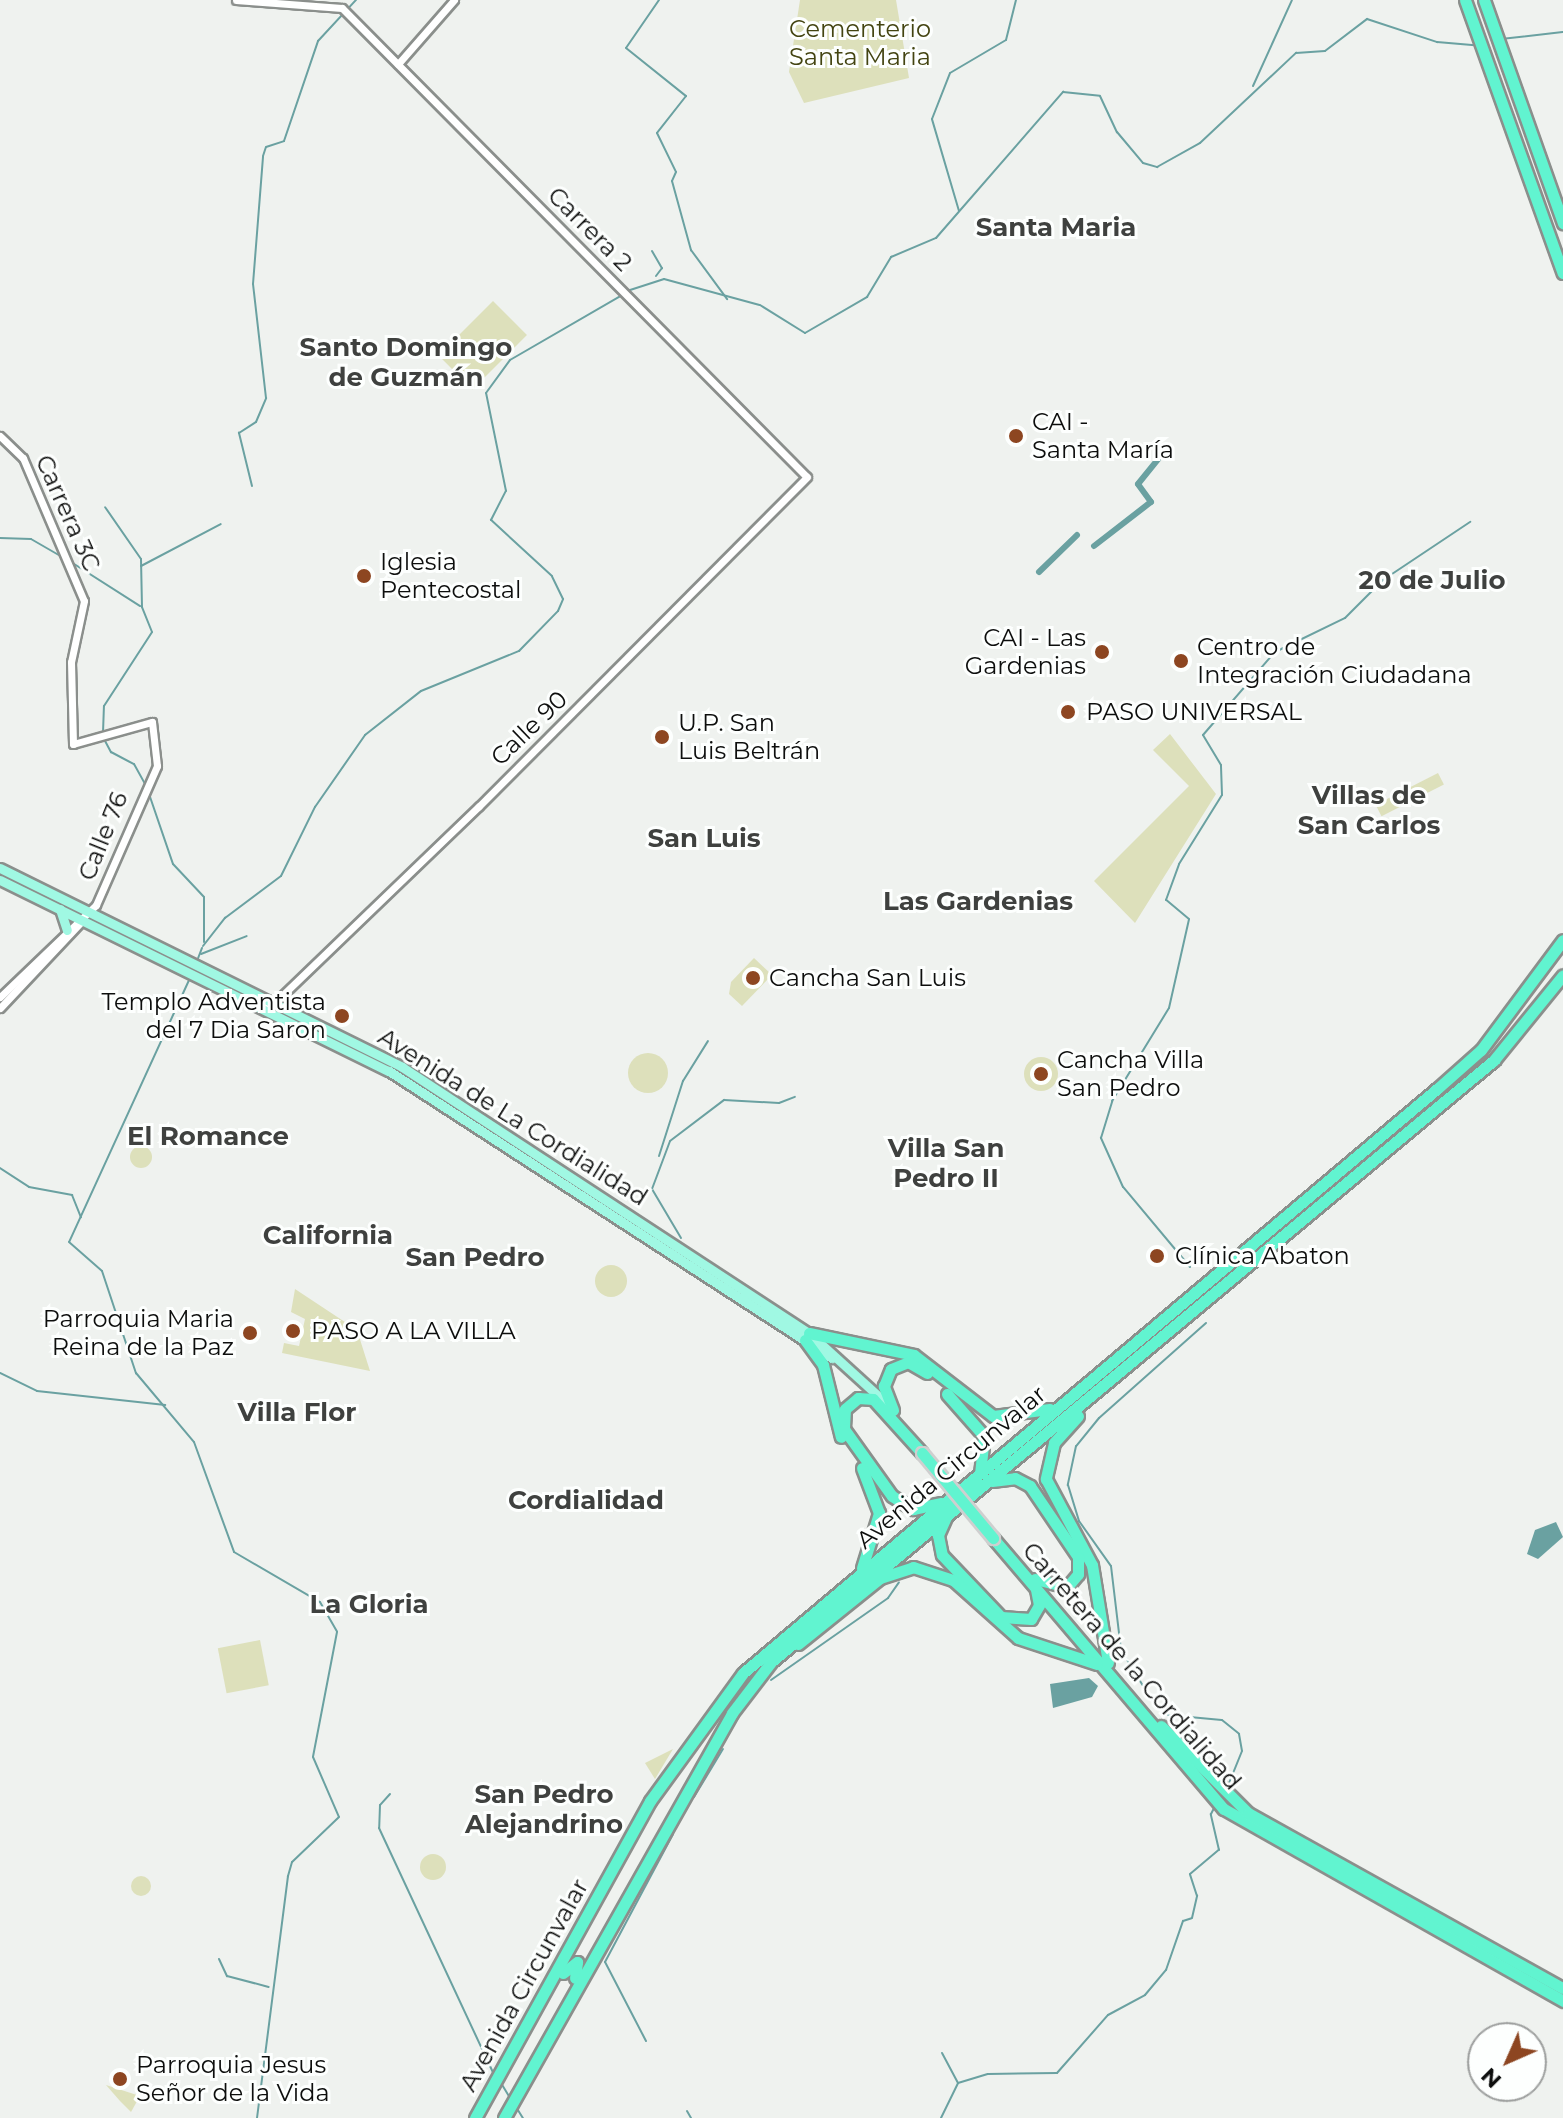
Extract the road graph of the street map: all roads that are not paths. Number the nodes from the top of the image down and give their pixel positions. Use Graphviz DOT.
graph roads {
  1 [pos="236,0"];
  2 [pos="454,0"];
  3 [pos="1465,0"];
  4 [pos="1484,0"];
  5 [pos="398,64"];
  6 [pos="1563,223"];
  7 [pos="1563,273"];
  8 [pos="0,436"];
  9 [pos="807,477"];
  10 [pos="157,766"];
  11 [pos="0,868"];
  12 [pos="0,880"];
  13 [pos="60,909"];
  14 [pos="87,916"];
  15 [pos="67,930"];
  16 [pos="1563,940"];
  17 [pos="200,970"];
  18 [pos="1563,975"];
  19 [pos="0,997"];
  20 [pos="275,1002"];
  21 [pos="261,1006"];
  22 [pos="0,1008"];
  23 [pos="1177,1322"];
  24 [pos="807,1336"];
  25 [pos="883,1403"];
  26 [pos="1061,1404"];
  27 [pos="979,1481"];
  28 [pos="952,1504"];
  29 [pos="867,1571"];
  30 [pos="1034,1581"];
  31 [pos="856,1596"];
  32 [pos="831,1605"];
  33 [pos="1106,1665"];
  34 [pos="726,1724"];
  35 [pos="1563,1988"];
  36 [pos="1563,2001"];
  37 [pos="531,2015"];
  38 [pos="559,2020"];
  39 [pos="475,2118"];
  40 [pos="504,2118"];
  1 -- 5 [label="street, Carrera 2"];
  2 -- 5 [label="street"];
  3 -- 7 [label="highway"];
  4 -- 6 [label="highway"];
  5 -- 9 [label="street, Carrera 2"];
  8 -- 10 [label="street, Carrera 3C"];
  9 -- 20 [label="street, Calle 90"];
  10 -- 14 [label="street, Calle 76"];
  11 -- 14 [label="main road, Avenida de La Cordialidad"];
  12 -- 13 [label="main road, Avenida de La Cordialidad"];
  13 -- 14 [label="main road, Avenida de La Cordialidad"];
  13 -- 15 [label="main road"];
  14 -- 15 [label="street, Calle 76"];
  14 -- 17 [label="main road, Avenida de La Cordialidad"];
  14 -- 22 [label="street, Calle 76"];
  15 -- 19 [label="street, Calle 76"];
  16 -- 26 [label="highway, Avenida Circunvalar"];
  17 -- 20 [label="main road, Avenida de La Cordialidad"];
  17 -- 21 [label="main road, Avenida de La Cordialidad"];
  18 -- 23 [label="highway, Avenida Circunvalar"];
  20 -- 21 [label="street"];
  20 -- 24 [label="main road, Avenida de La Cordialidad"];
  21 -- 24 [label="main road, Avenida de La Cordialidad"];
  23 -- 27 [label="highway, Avenida Circunvalar"];
  23 -- 33 [label="highway"];
  24 -- 25 [label="main road, Avenida de La Cordialidad"];
  24 -- 26 [label="highway"];
  24 -- 29 [label="highway"];
  25 -- 27 [label="highway"];
  25 -- 28 [label="highway"];
  25 -- 30 [label="highway, Carretera de la Cordialidad, bridge"];
  26 -- 27 [label="highway, Avenida Circunvalar"];
  27 -- 28 [label="highway, Avenida Circunvalar"];
  27 -- 30 [label="highway"];
  28 -- 29 [label="highway, Avenida Circunvalar"];
  28 -- 30 [label="highway"];
  29 -- 31 [label="highway"];
  29 -- 32 [label="highway, Avenida Circunvalar"];
  29 -- 37 [label="highway, Avenida Circunvalar"];
  30 -- 33 [label="highway, Carretera de la Cordialidad"];
  31 -- 32 [label="highway"];
  31 -- 33 [label="highway"];
  31 -- 34 [label="highway"];
  32 -- 34 [label="highway, Avenida Circunvalar"];
  33 -- 35 [label="highway, Carretera de la Cordialidad"];
  33 -- 36 [label="highway, Carretera de la Cordialidad"];
  34 -- 38 [label="highway, Avenida Circunvalar"];
  37 -- 38 [label="highway"];
  37 -- 39 [label="highway, Avenida Circunvalar"];
  38 -- 40 [label="highway, Avenida Circunvalar"];
}
